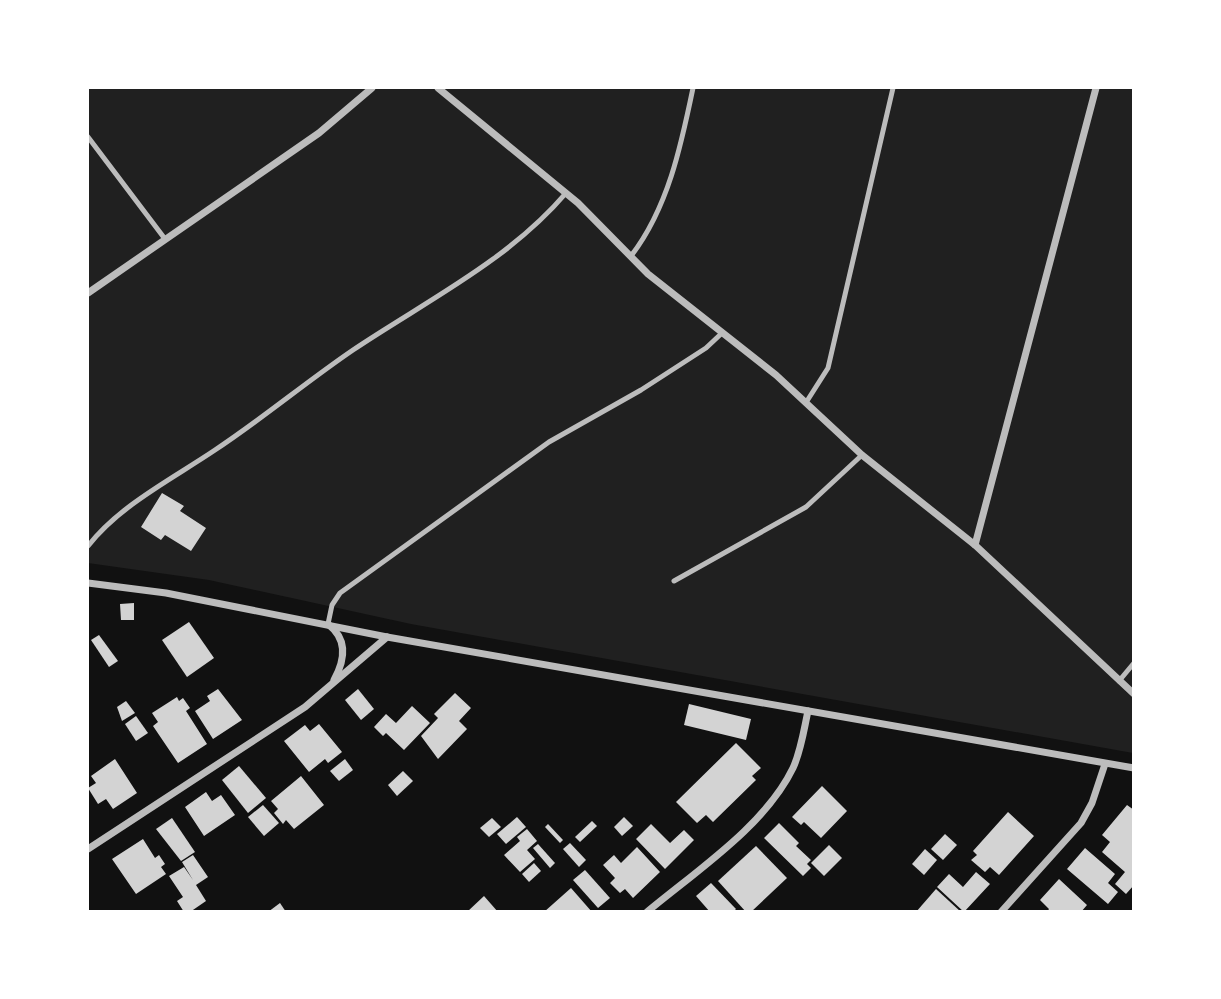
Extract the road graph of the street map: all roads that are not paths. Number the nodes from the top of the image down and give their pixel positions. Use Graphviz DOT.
graph roads {
  1 [pos="372,88"];
  2 [pos="438,88"];
  3 [pos="693,88"];
  4 [pos="893,88"];
  5 [pos="1096,88"];
  6 [pos="88,137"];
  7 [pos="566,193"];
  8 [pos="165,239"];
  9 [pos="631,256"];
  10 [pos="88,293"];
  11 [pos="722,333"];
  12 [pos="807,401"];
  13 [pos="862,455"];
  14 [pos="975,545"];
  15 [pos="88,546"];
  16 [pos="674,581"];
  17 [pos="88,583"];
  18 [pos="328,624"];
  19 [pos="387,637"];
  20 [pos="1133,663"];
  21 [pos="1119,681"];
  22 [pos="327,689"];
  23 [pos="1133,694"];
  24 [pos="808,710"];
  25 [pos="1105,764"];
  26 [pos="1133,768"];
  27 [pos="88,849"];
  28 [pos="647,912"];
  29 [pos="1001,912"];
  1 -- 8 [label="street"];
  2 -- 7 [label="street"];
  3 -- 9 [label="lane"];
  4 -- 12 [label="lane"];
  5 -- 14 [label="street"];
  6 -- 8 [label="lane"];
  7 -- 9 [label="street"];
  7 -- 15 [label="lane"];
  8 -- 10 [label="street"];
  9 -- 11 [label="street"];
  11 -- 12 [label="street"];
  11 -- 18 [label="lane"];
  12 -- 13 [label="street"];
  13 -- 14 [label="street"];
  13 -- 16 [label="lane"];
  14 -- 21 [label="street"];
  17 -- 18 [label="street"];
  18 -- 19 [label="street"];
  18 -- 22 [label="street"];
  19 -- 22 [label="street"];
  19 -- 24 [label="street"];
  20 -- 21 [label="lane"];
  21 -- 23 [label="street"];
  22 -- 27 [label="street"];
  24 -- 25 [label="street"];
  24 -- 28 [label="street"];
  25 -- 26 [label="street"];
  25 -- 29 [label="street"];
}
